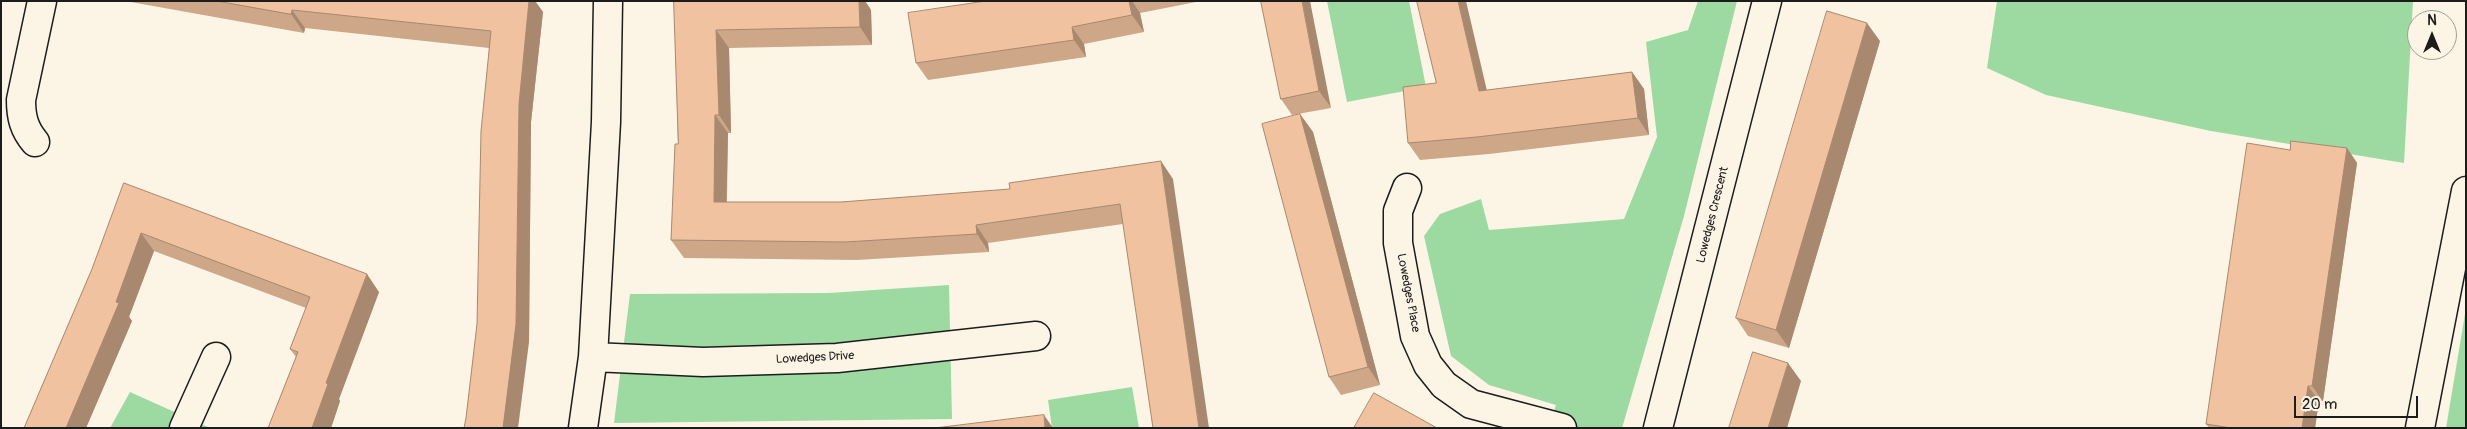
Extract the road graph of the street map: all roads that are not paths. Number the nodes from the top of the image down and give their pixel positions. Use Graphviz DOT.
graph roads {
  1 [pos="42,1"];
  2 [pos="608,1"];
  3 [pos="1767,1"];
  4 [pos="35,142"];
  5 [pos="1408,188"];
  6 [pos="2466,192"];
  7 [pos="1036,336"];
  8 [pos="216,357"];
  9 [pos="593,357"];
  10 [pos="184,428"];
  11 [pos="583,428"];
  12 [pos="1562,428"];
  13 [pos="1658,428"];
  14 [pos="2420,428"];
  1 -- 4 [label="main road"];
  2 -- 9 [label="main road"];
  3 -- 13 [label="main road, Lowedges Crescent"];
  5 -- 12 [label="main road, Lowedges Place"];
  6 -- 14 [label="main road"];
  7 -- 9 [label="main road, Lowedges Drive"];
  8 -- 10 [label="main road"];
  9 -- 11 [label="main road"];
}
